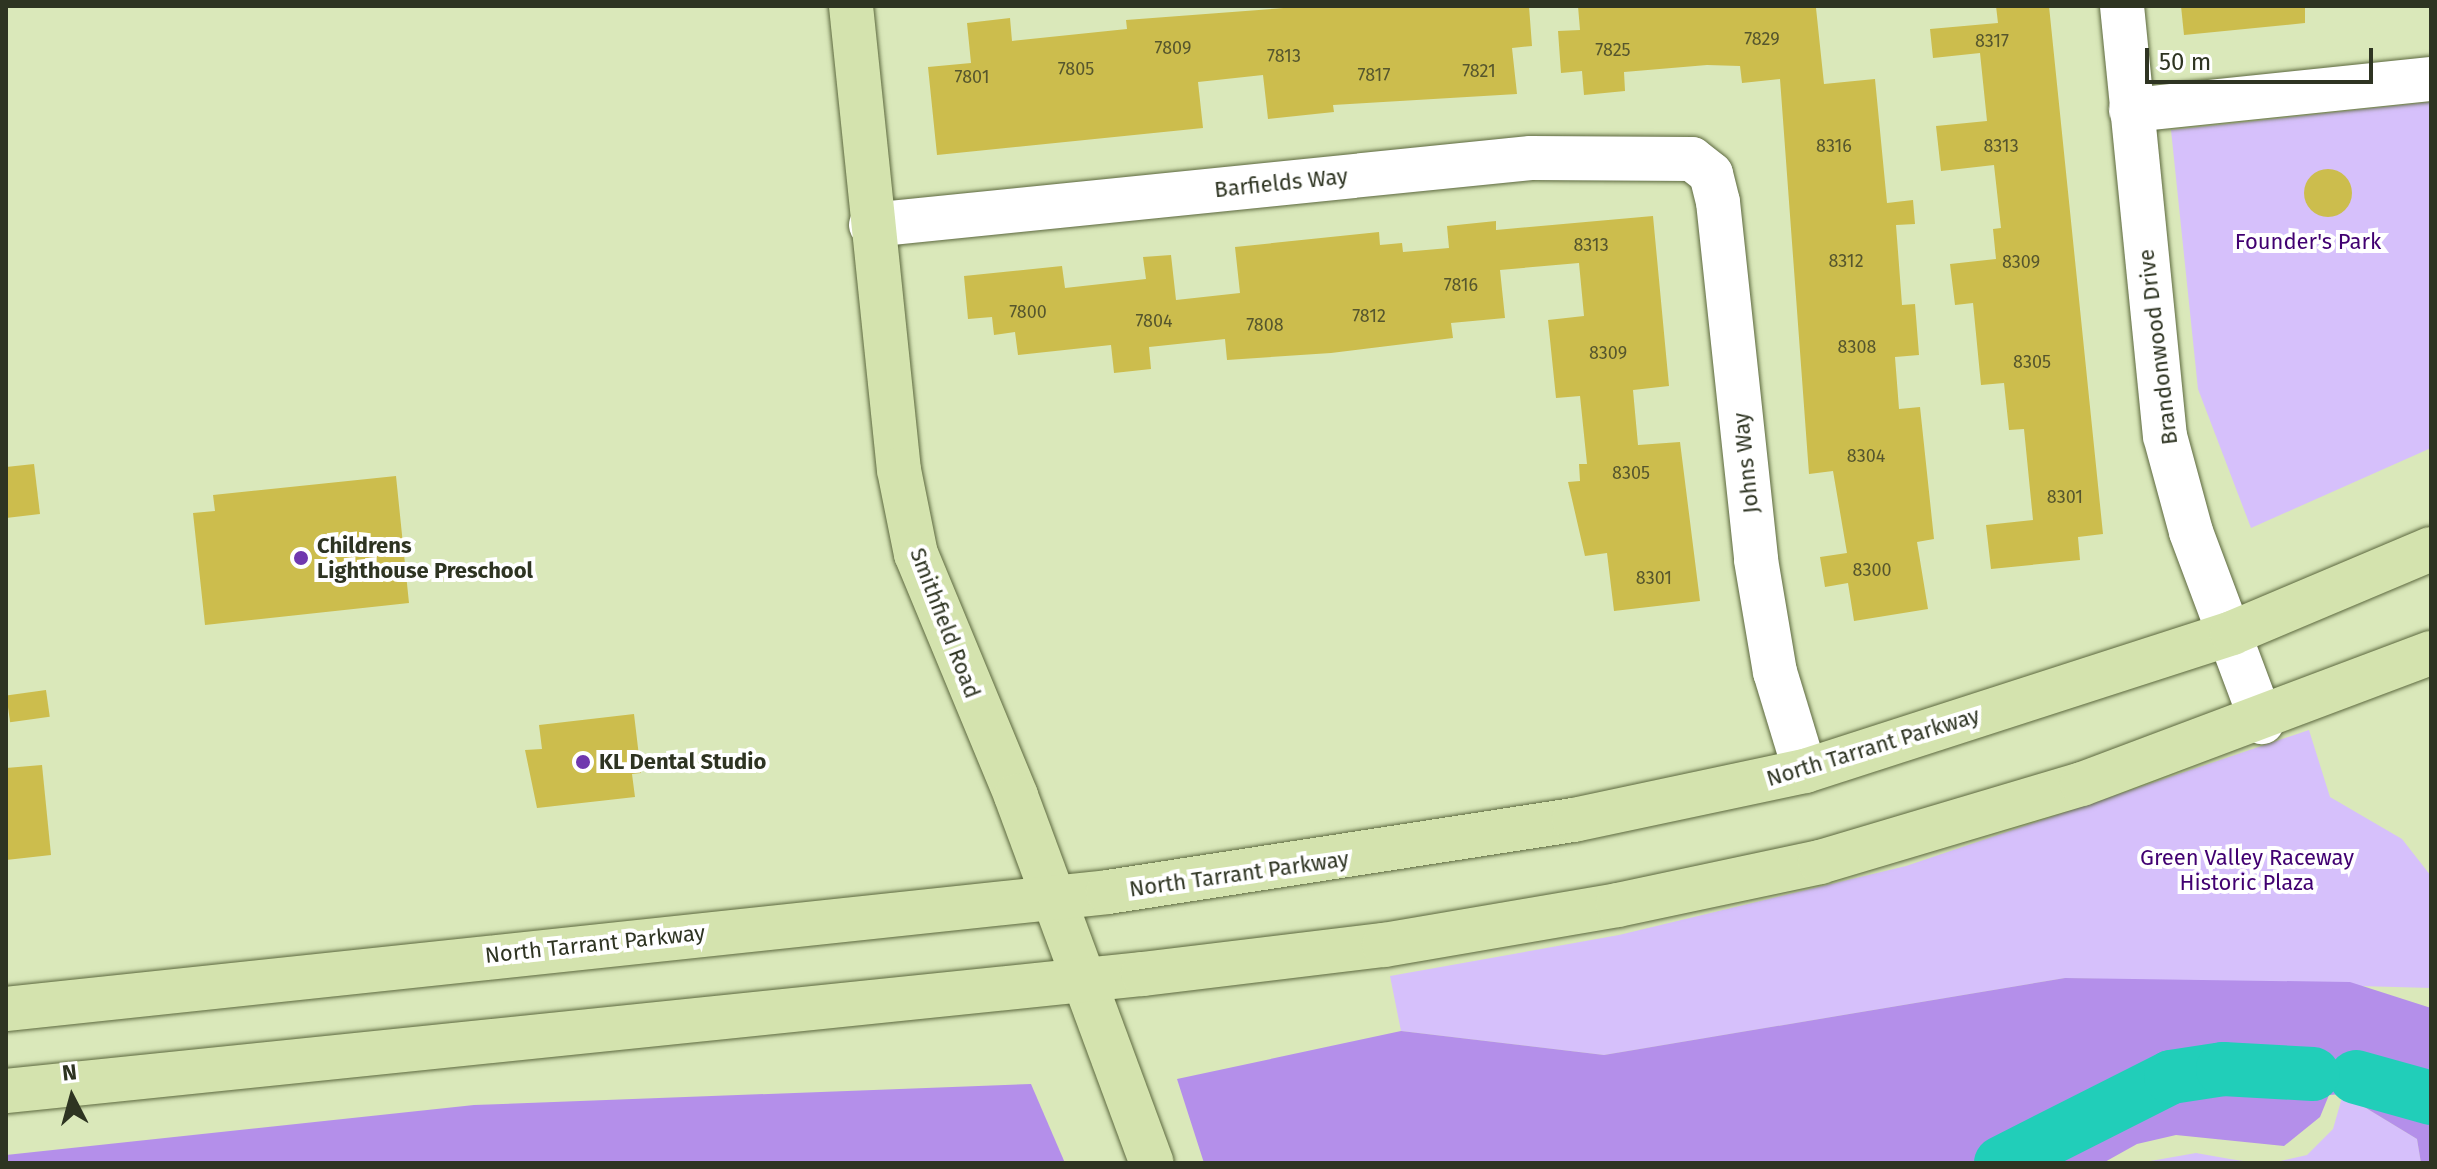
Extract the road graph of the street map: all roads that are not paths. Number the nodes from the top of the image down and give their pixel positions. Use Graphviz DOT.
graph roads {
  1 [pos="851,6"];
  2 [pos="2122,6"];
  3 [pos="2431,79"];
  4 [pos="2131,110"];
  5 [pos="1692,159"];
  6 [pos="871,225"];
  7 [pos="2431,549"];
  8 [pos="2232,633"];
  9 [pos="2431,653"];
  10 [pos="2262,722"];
  11 [pos="1805,771"];
  12 [pos="1055,898"];
  13 [pos="1084,980"];
  14 [pos="6,1009"];
  15 [pos="6,1091"];
  16 [pos="1152,1163"];
  1 -- 6 [label="main road, Smithfield Road"];
  2 -- 4 [label="street, Brandonwood Drive"];
  3 -- 4 [label="street"];
  4 -- 8 [label="street, Brandonwood Drive"];
  5 -- 6 [label="street, Barfields Way"];
  5 -- 11 [label="street, Johns Way"];
  6 -- 12 [label="main road, Smithfield Road"];
  7 -- 8 [label="main road, North Tarrant Parkway"];
  8 -- 10 [label="street, Brandonwood Drive"];
  8 -- 11 [label="main road, North Tarrant Parkway"];
  9 -- 10 [label="main road"];
  10 -- 13 [label="main road"];
  11 -- 12 [label="main road, North Tarrant Parkway"];
  12 -- 13 [label="main road, Smithfield Road"];
  12 -- 14 [label="main road, North Tarrant Parkway"];
  13 -- 15 [label="main road"];
  13 -- 16 [label="main road, Smithfield Road"];
}
